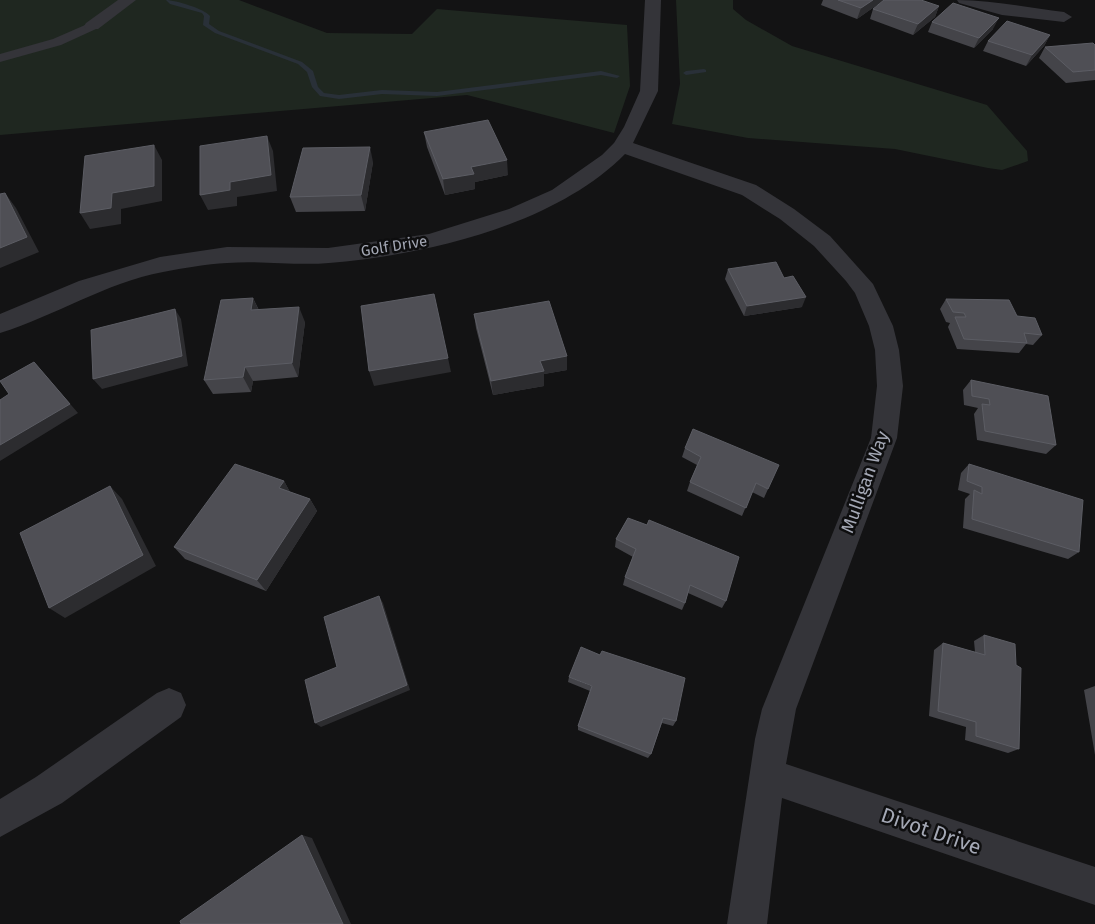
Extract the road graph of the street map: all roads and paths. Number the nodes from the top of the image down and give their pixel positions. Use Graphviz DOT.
graph roads {
  1 [pos="128,0"];
  2 [pos="653,0"];
  3 [pos="965,0"];
  4 [pos="1064,17"];
  5 [pos="92,26"];
  6 [pos="0,58"];
  7 [pos="622,146"];
  8 [pos="0,324"];
  9 [pos="169,705"];
  10 [pos="767,775"];
  11 [pos="0,819"];
  12 [pos="1095,886"];
  13 [pos="747,924"];
  1 -- 5 [label="street"];
  2 -- 7 [label="street, Golf Drive"];
  3 -- 4 [label="street"];
  5 -- 6 [label="lane"];
  7 -- 8 [label="street, Golf Drive"];
  7 -- 10 [label="street, Mulligan Way"];
  9 -- 11 [label="street"];
  10 -- 12 [label="street, Divot Drive"];
  10 -- 13 [label="street, Mulligan Way"];
}
